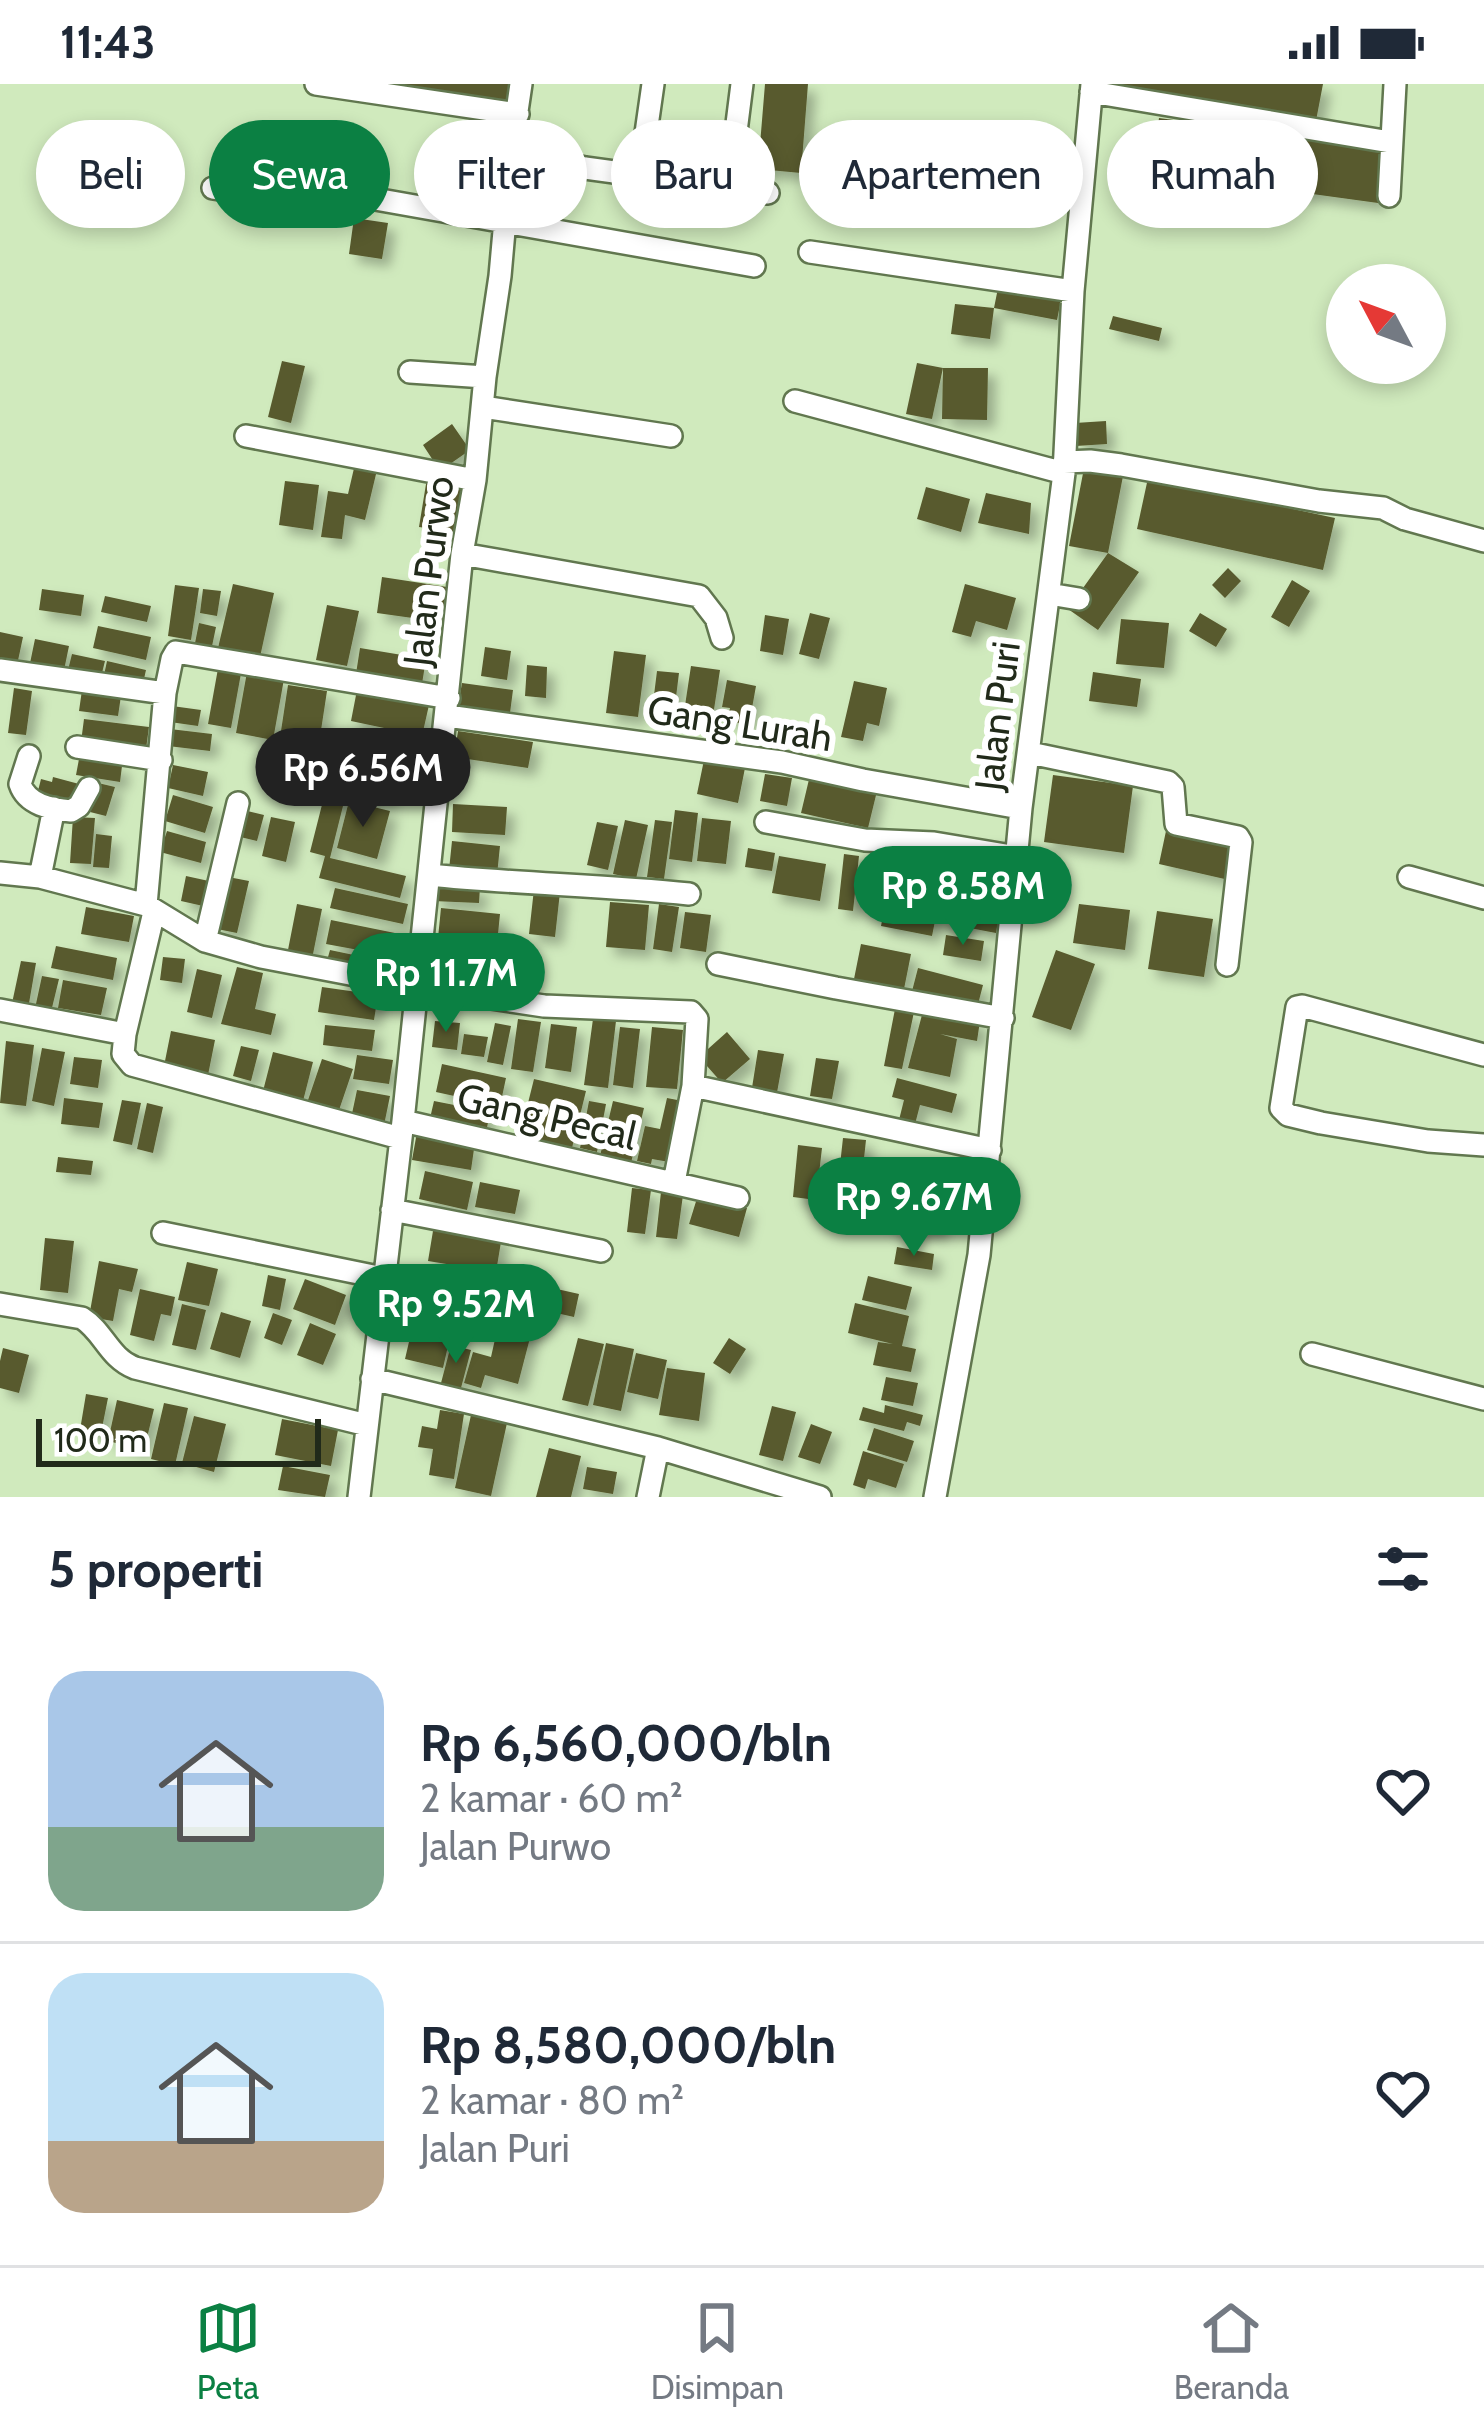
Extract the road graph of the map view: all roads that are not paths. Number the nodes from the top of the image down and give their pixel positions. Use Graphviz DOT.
graph roads {
  1 [pos="316,84"];
  2 [pos="521,84"];
  3 [pos="653,84"];
  4 [pos="742,84"];
  5 [pos="1395,84"];
  6 [pos="1092,88"];
  7 [pos="518,115"];
  8 [pos="517,120"];
  9 [pos="648,120"];
  10 [pos="737,120"];
  11 [pos="1390,142"];
  12 [pos="1388,196"];
  13 [pos="505,228"];
  14 [pos="540,228"];
  15 [pos="810,252"];
  16 [pos="754,266"];
  17 [pos="1073,291"];
  18 [pos="410,372"];
  19 [pos="485,377"];
  20 [pos="795,401"];
  21 [pos="483,407"];
  22 [pos="247,436"];
  23 [pos="670,436"];
  24 [pos="1064,468"];
  25 [pos="475,480"];
  26 [pos="1484,541"];
  27 [pos="462,554"];
  28 [pos="1049,594"];
  29 [pos="1079,599"];
  30 [pos="722,638"];
  31 [pos="0,670"];
  32 [pos="165,693"];
  33 [pos="448,707"];
  34 [pos="77,746"];
  35 [pos="1030,753"];
  36 [pos="29,756"];
  37 [pos="161,760"];
  38 [pos="88,788"];
  39 [pos="238,803"];
  40 [pos="54,808"];
  41 [pos="1021,808"];
  42 [pos="766,822"];
  43 [pos="1017,857"];
  44 [pos="0,872"];
  45 [pos="429,875"];
  46 [pos="40,877"];
  47 [pos="1408,877"];
  48 [pos="689,894"];
  49 [pos="1484,898"];
  50 [pos="150,909"];
  51 [pos="205,941"];
  52 [pos="718,964"];
  53 [pos="1227,965"];
  54 [pos="418,987"];
  55 [pos="0,1010"];
  56 [pos="1003,1018"];
  57 [pos="124,1044"];
  58 [pos="1484,1055"];
  59 [pos="693,1086"];
  60 [pos="402,1129"];
  61 [pos="1484,1145"];
  62 [pos="990,1150"];
  63 [pos="674,1182"];
  64 [pos="738,1198"];
  65 [pos="392,1210"];
  66 [pos="163,1233"];
  67 [pos="601,1251"];
  68 [pos="383,1278"];
  69 [pos="0,1304"];
  70 [pos="1312,1354"];
  71 [pos="372,1379"];
  72 [pos="1484,1399"];
  73 [pos="368,1424"];
  74 [pos="658,1448"];
  75 [pos="359,1497"];
  76 [pos="648,1497"];
  77 [pos="820,1497"];
  78 [pos="935,1497"];
  1 -- 7 [label="street"];
  2 -- 7 [label="street, Jalan Purwo"];
  3 -- 9 [label="street"];
  4 -- 10 [label="street"];
  5 -- 11 [label="street"];
  6 -- 11 [label="street"];
  6 -- 17 [label="street, Jalan Puri"];
  7 -- 8 [label="street, Jalan Purwo"];
  11 -- 12 [label="street"];
  13 -- 19 [label="street, Jalan Purwo"];
  14 -- 16 [label="street"];
  15 -- 17 [label="street"];
  17 -- 24 [label="street, Jalan Puri"];
  18 -- 19 [label="street"];
  19 -- 21 [label="street, Jalan Purwo"];
  20 -- 24 [label="street"];
  21 -- 23 [label="street"];
  21 -- 25 [label="street, Jalan Purwo"];
  22 -- 25 [label="street"];
  24 -- 26 [label="street"];
  24 -- 28 [label="street, Jalan Puri"];
  25 -- 27 [label="street, Jalan Purwo"];
  27 -- 30 [label="street"];
  27 -- 33 [label="street, Jalan Purwo"];
  28 -- 29 [label="street"];
  28 -- 35 [label="street, Jalan Puri"];
  31 -- 32 [label="street"];
  32 -- 33 [label="street, Gang Lurah"];
  32 -- 37 [label="street"];
  33 -- 41 [label="street, Gang Lurah"];
  33 -- 45 [label="street, Jalan Purwo"];
  34 -- 37 [label="street"];
  35 -- 41 [label="street, Jalan Puri"];
  35 -- 53 [label="street"];
  36 -- 40 [label="street"];
  37 -- 50 [label="street"];
  38 -- 40 [label="street"];
  39 -- 51 [label="street"];
  40 -- 46 [label="street"];
  41 -- 43 [label="street, Jalan Puri"];
  42 -- 43 [label="street"];
  43 -- 56 [label="street, Jalan Puri"];
  44 -- 46 [label="street"];
  45 -- 48 [label="street"];
  45 -- 54 [label="street, Jalan Purwo"];
  46 -- 50 [label="street"];
  47 -- 49 [label="street"];
  50 -- 51 [label="street"];
  50 -- 57 [label="street"];
  51 -- 54 [label="street"];
  52 -- 56 [label="street"];
  54 -- 59 [label="street"];
  54 -- 60 [label="street, Jalan Purwo"];
  55 -- 57 [label="street, Gang Pecal"];
  56 -- 62 [label="street, Jalan Puri"];
  57 -- 60 [label="street, Gang Pecal"];
  58 -- 61 [label="street"];
  59 -- 62 [label="street"];
  59 -- 63 [label="street"];
  60 -- 63 [label="street, Gang Pecal"];
  60 -- 65 [label="street, Jalan Purwo"];
  62 -- 78 [label="street, Jalan Puri"];
  63 -- 64 [label="street, Gang Pecal"];
  65 -- 67 [label="street"];
  65 -- 68 [label="street, Jalan Purwo"];
  66 -- 68 [label="street"];
  68 -- 71 [label="street, Jalan Purwo"];
  69 -- 73 [label="street"];
  70 -- 72 [label="street"];
  71 -- 73 [label="street, Jalan Purwo"];
  71 -- 74 [label="street"];
  73 -- 75 [label="street, Jalan Purwo"];
  74 -- 76 [label="street"];
  74 -- 77 [label="street"];
}
